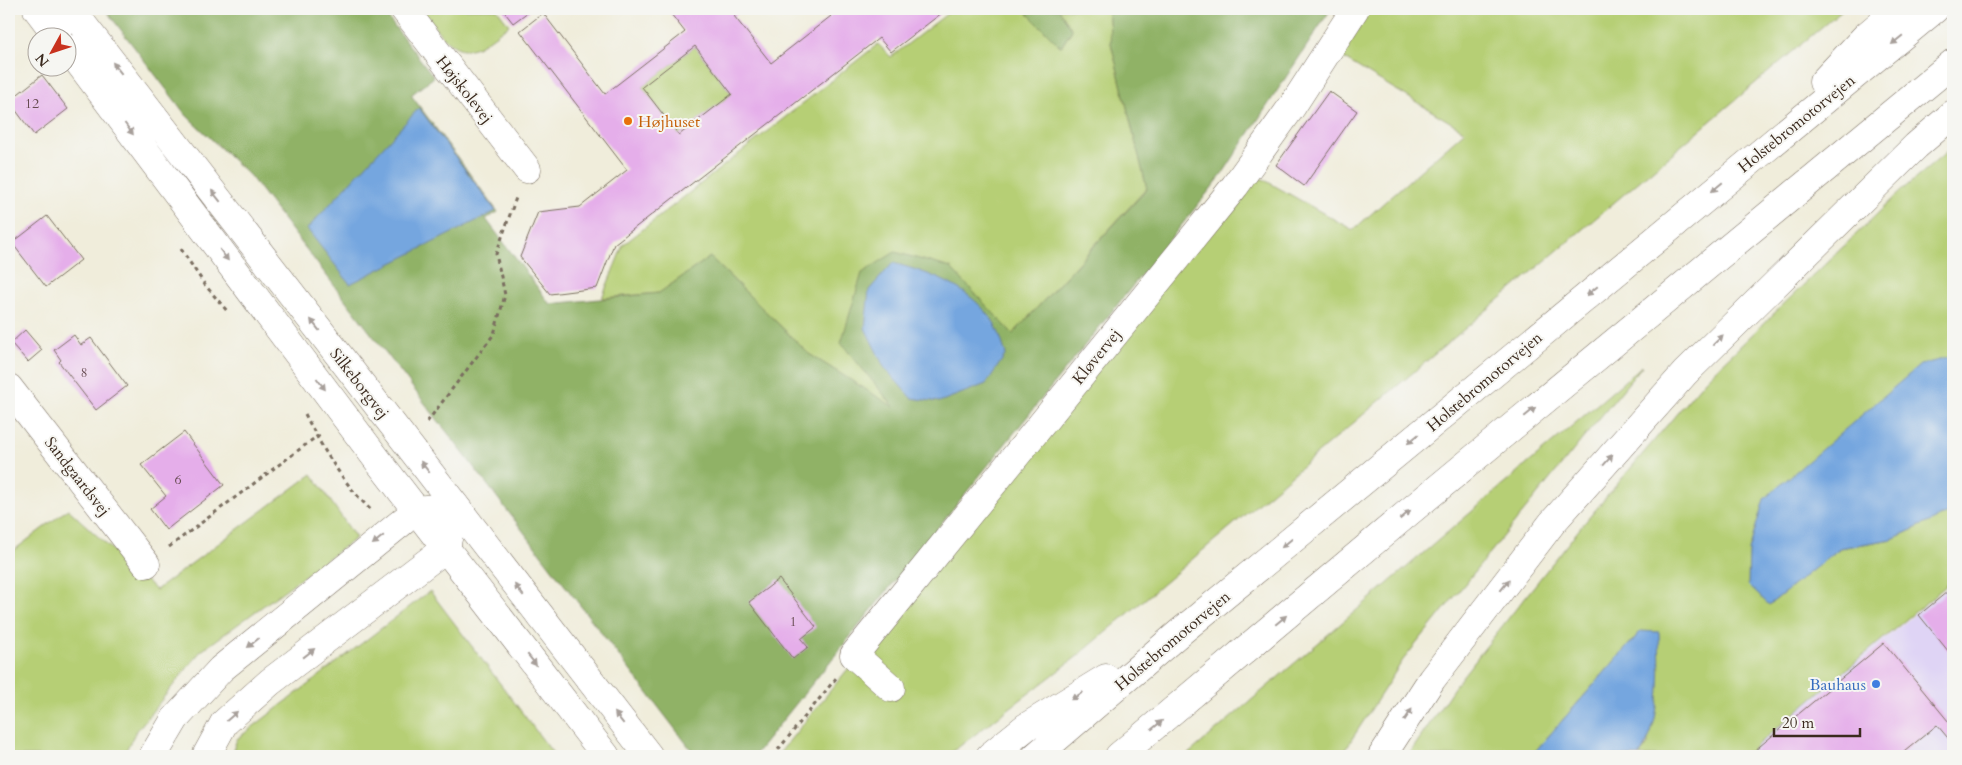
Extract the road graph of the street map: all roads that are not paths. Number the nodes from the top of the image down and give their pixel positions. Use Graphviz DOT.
graph roads {
  1 [pos="37,9"];
  2 [pos="71,9"];
  3 [pos="404,9"];
  4 [pos="1355,9"];
  5 [pos="1898,9"];
  6 [pos="1935,9"];
  7 [pos="51,28"];
  8 [pos="78,61"];
  9 [pos="1953,63"];
  10 [pos="1953,114"];
  11 [pos="1754,156"];
  12 [pos="527,169"];
  13 [pos="9,388"];
  14 [pos="455,506"];
  15 [pos="417,510"];
  16 [pos="446,548"];
  17 [pos="146,564"];
  18 [pos="1178,634"];
  19 [pos="891,688"];
  20 [pos="153,756"];
  21 [pos="206,756"];
  22 [pos="606,756"];
  23 [pos="649,756"];
  24 [pos="990,756"];
  25 [pos="1036,756"];
  26 [pos="1119,756"];
  27 [pos="1382,756"];
  1 -- 7 [label="main road"];
  14 -- 2 [label="main road, Silkeborgvej, one-way"];
  3 -- 12 [label="main road, Højskolevej"];
  4 -- 19 [label="main road, Kløvervej"];
  5 -- 11 [label="main road"];
  6 -- 11 [label="main road, Holstebromotorvejen, one-way"];
  8 -- 15 [label="main road, Silkeborgvej, one-way"];
  26 -- 9 [label="main road, one-way"];
  27 -- 10 [label="main road, one-way"];
  11 -- 18 [label="main road, Holstebromotorvejen, one-way"];
  13 -- 17 [label="main road, Sandgaardsvej"];
  14 -- 15 [label="main road"];
  14 -- 16 [label="main road"];
  23 -- 14 [label="main road, Silkeborgvej, one-way"];
  15 -- 16 [label="main road, Silkeborgvej"];
  15 -- 20 [label="main road, one-way"];
  21 -- 16 [label="main road, one-way"];
  16 -- 22 [label="main road, Silkeborgvej, one-way"];
  18 -- 24 [label="main road, one-way"];
  18 -- 25 [label="main road, Holstebromotorvejen"];
}
